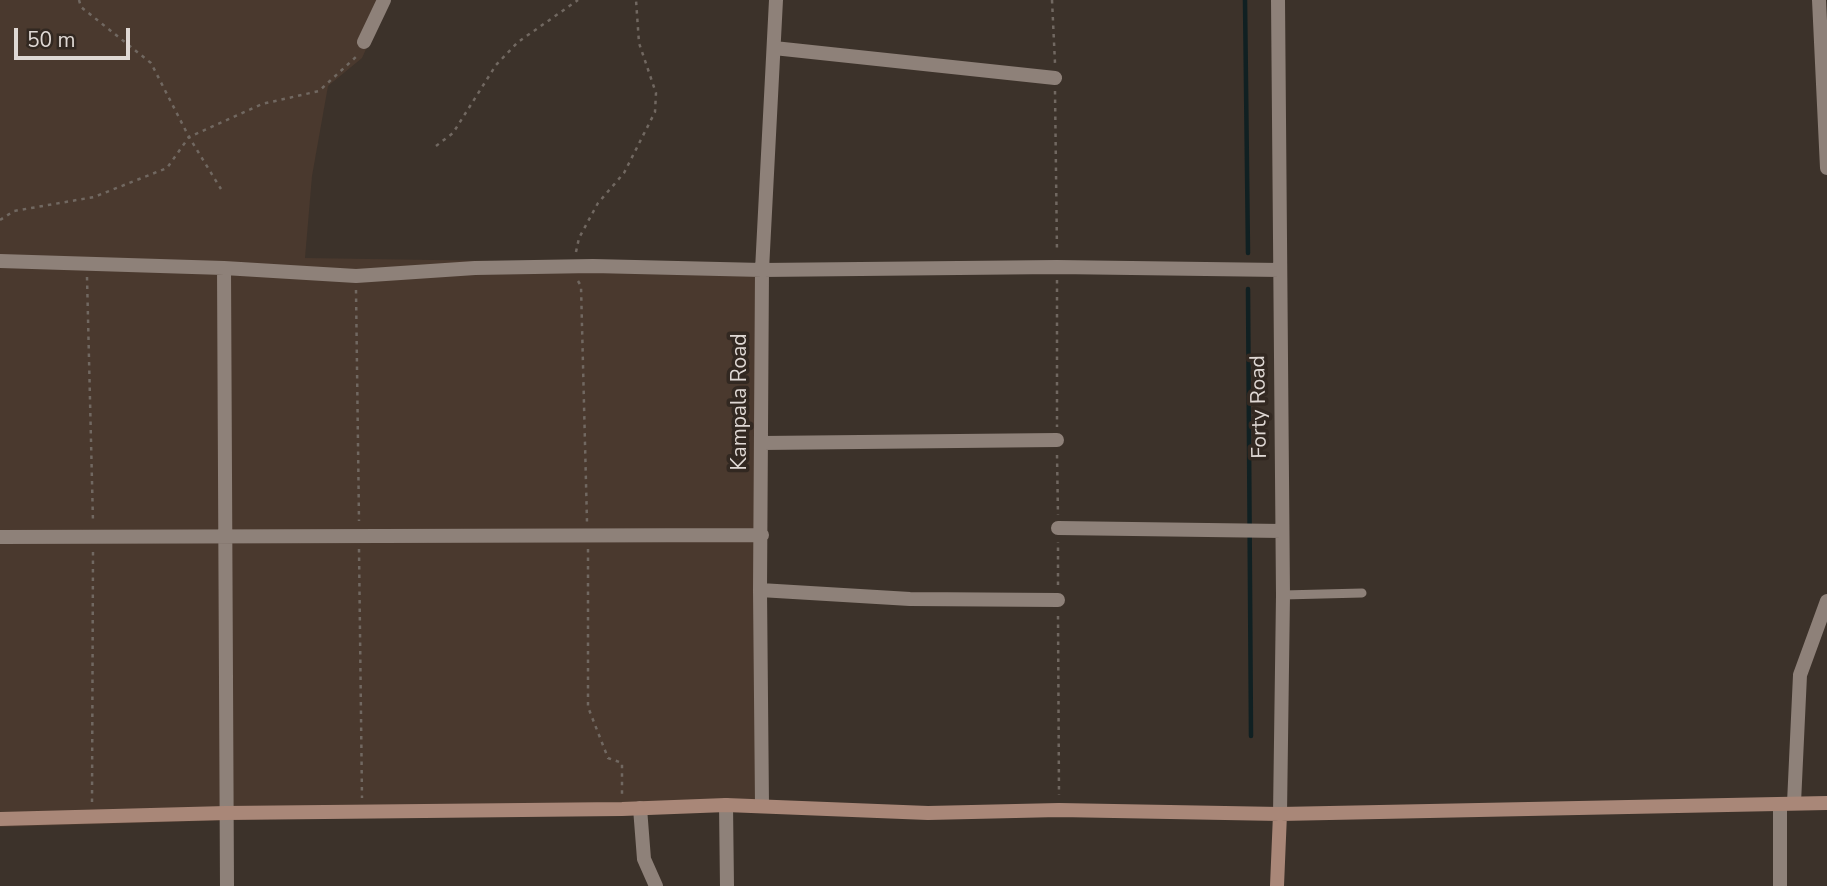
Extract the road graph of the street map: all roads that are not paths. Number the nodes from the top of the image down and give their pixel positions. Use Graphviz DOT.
graph roads {
  1 [pos="384,0"];
  2 [pos="776,0"];
  3 [pos="1278,0"];
  4 [pos="1819,0"];
  5 [pos="364,42"];
  6 [pos="774,48"];
  7 [pos="1055,78"];
  8 [pos="1827,168"];
  9 [pos="0,261"];
  10 [pos="224,268"];
  11 [pos="762,270"];
  12 [pos="1280,270"];
  13 [pos="1057,440"];
  14 [pos="762,443"];
  15 [pos="1058,528"];
  16 [pos="1282,530"];
  17 [pos="762,535"];
  18 [pos="0,537"];
  19 [pos="226,537"];
  20 [pos="760,590"];
  21 [pos="1362,593"];
  22 [pos="1283,595"];
  23 [pos="1058,600"];
  24 [pos="1827,601"];
  25 [pos="1787,803"];
  26 [pos="1827,803"];
  27 [pos="726,805"];
  28 [pos="762,805"];
  29 [pos="640,808"];
  30 [pos="226,813"];
  31 [pos="1280,814"];
  32 [pos="0,819"];
  33 [pos="227,886"];
  34 [pos="656,886"];
  35 [pos="727,886"];
  36 [pos="1278,886"];
  37 [pos="1780,886"];
  1 -- 5 [label="street"];
  2 -- 6 [label="street, Kampala Road"];
  3 -- 12 [label="street, Forty Road"];
  4 -- 8 [label="street"];
  6 -- 7 [label="street"];
  6 -- 11 [label="street, Kampala Road"];
  9 -- 10 [label="street"];
  10 -- 11 [label="street"];
  10 -- 19 [label="street"];
  11 -- 12 [label="street"];
  11 -- 14 [label="street, Kampala Road"];
  12 -- 16 [label="street, Forty Road"];
  13 -- 14 [label="street"];
  14 -- 17 [label="street, Kampala Road"];
  15 -- 16 [label="street"];
  16 -- 22 [label="street, Forty Road"];
  17 -- 19 [label="street"];
  17 -- 20 [label="street, Kampala Road"];
  18 -- 19 [label="street"];
  19 -- 30 [label="street"];
  20 -- 23 [label="street"];
  20 -- 28 [label="street, Kampala Road"];
  21 -- 22 [label="lane"];
  22 -- 31 [label="street, Forty Road"];
  24 -- 25 [label="street"];
  25 -- 26 [label="street"];
  25 -- 31 [label="street"];
  25 -- 37 [label="street"];
  27 -- 28 [label="street"];
  27 -- 29 [label="street"];
  27 -- 35 [label="street"];
  28 -- 31 [label="street"];
  29 -- 30 [label="street"];
  29 -- 34 [label="street"];
  30 -- 32 [label="street"];
  30 -- 33 [label="street"];
  31 -- 36 [label="street"];
}
